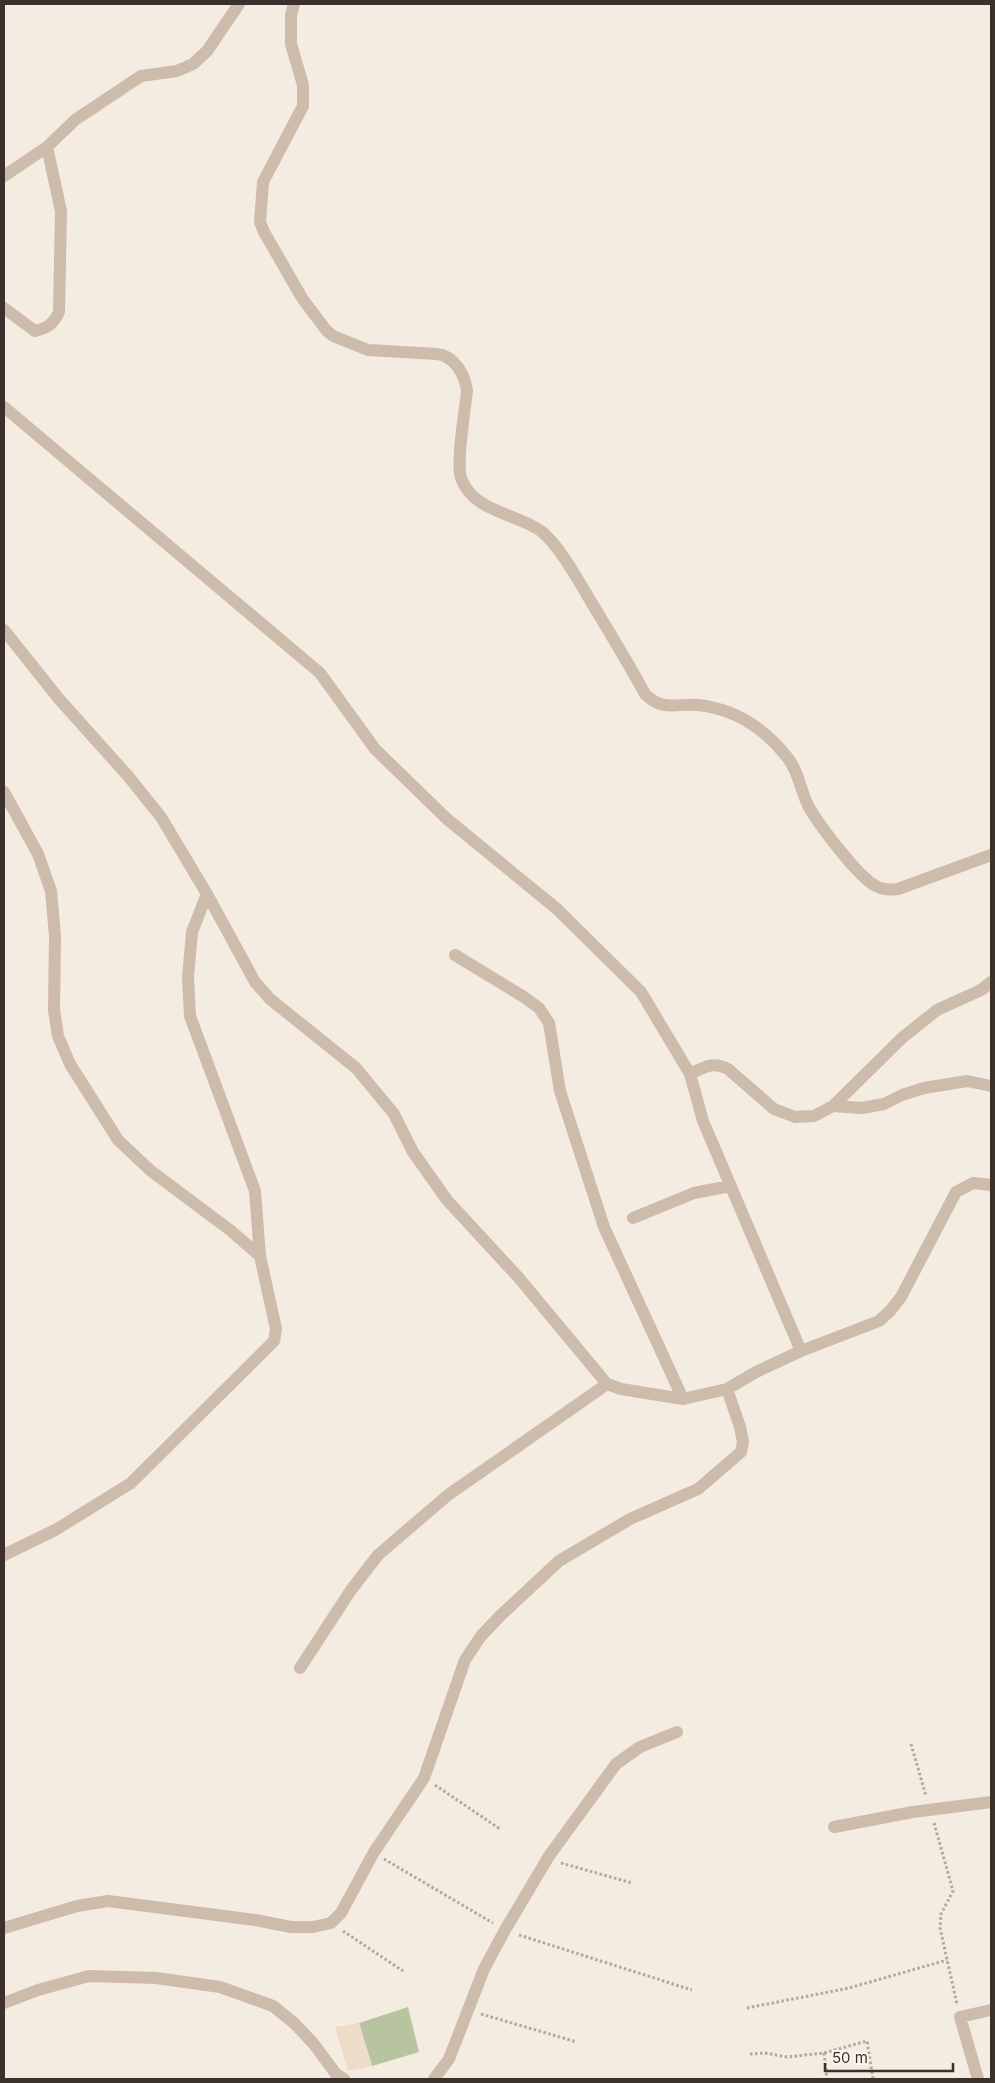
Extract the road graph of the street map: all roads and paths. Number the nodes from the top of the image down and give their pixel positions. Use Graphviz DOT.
graph roads {
  1 [pos="239,4"];
  2 [pos="294,4"];
  3 [pos="47,147"];
  4 [pos="4,176"];
  5 [pos="4,308"];
  6 [pos="4,407"];
  7 [pos="4,630"];
  8 [pos="4,792"];
  9 [pos="991,855"];
  10 [pos="207,894"];
  11 [pos="455,955"];
  12 [pos="991,982"];
  13 [pos="690,1074"];
  14 [pos="991,1086"];
  15 [pos="833,1106"];
  16 [pos="991,1185"];
  17 [pos="730,1186"];
  18 [pos="633,1218"];
  19 [pos="260,1256"];
  20 [pos="801,1351"];
  21 [pos="607,1384"];
  22 [pos="727,1389"];
  23 [pos="683,1399"];
  24 [pos="4,1555"];
  25 [pos="300,1668"];
  26 [pos="677,1732"];
  27 [pos="910,1744"];
  28 [pos="424,1778"];
  29 [pos="991,1802"];
  30 [pos="930,1810"];
  31 [pos="834,1827"];
  32 [pos="500,1829"];
  33 [pos="374,1852"];
  34 [pos="549,1856"];
  35 [pos="632,1883"];
  36 [pos="331,1923"];
  37 [pos="4,1928"];
  38 [pos="505,1930"];
  39 [pos="946,1960"];
  40 [pos="403,1970"];
  41 [pos="692,1990"];
  42 [pos="4,2003"];
  43 [pos="747,2008"];
  44 [pos="468,2010"];
  45 [pos="991,2010"];
  46 [pos="960,2017"];
  47 [pos="577,2042"];
  48 [pos="824,2053"];
  49 [pos="750,2054"];
  50 [pos="991,2077"];
  51 [pos="344,2079"];
  52 [pos="434,2079"];
  53 [pos="827,2079"];
  54 [pos="873,2079"];
  55 [pos="978,2079"];
  56 [pos="983,2079"];
  1 -- 3 [label="street"];
  2 -- 9 [label="street"];
  3 -- 4 [label="street"];
  3 -- 5 [label="street"];
  6 -- 13 [label="street"];
  7 -- 10 [label="street"];
  8 -- 19 [label="street"];
  10 -- 19 [label="street"];
  10 -- 21 [label="street"];
  11 -- 23 [label="street"];
  12 -- 15 [label="street"];
  13 -- 15 [label="street"];
  13 -- 17 [label="street"];
  14 -- 15 [label="street"];
  16 -- 20 [label="street"];
  17 -- 18 [label="street"];
  17 -- 20 [label="street"];
  19 -- 24 [label="street"];
  20 -- 22 [label="street"];
  21 -- 23 [label="street"];
  21 -- 25 [label="street"];
  22 -- 23 [label="street"];
  22 -- 28 [label="street"];
  26 -- 34 [label="street"];
  27 -- 30 [label="path"];
  28 -- 32 [label="path"];
  28 -- 33 [label="street"];
  29 -- 30 [label="street"];
  30 -- 31 [label="street"];
  30 -- 39 [label="path"];
  33 -- 36 [label="street"];
  33 -- 38 [label="path"];
  34 -- 35 [label="path"];
  34 -- 38 [label="street"];
  36 -- 37 [label="street"];
  36 -- 40 [label="path"];
  38 -- 41 [label="path"];
  38 -- 44 [label="street"];
  39 -- 43 [label="path"];
  39 -- 46 [label="path"];
  42 -- 51 [label="street"];
  44 -- 47 [label="path"];
  44 -- 52 [label="street"];
  45 -- 46 [label="street"];
  46 -- 55 [label="street"];
  48 -- 49 [label="path"];
  48 -- 53 [label="path"];
  48 -- 54 [label="path"];
  50 -- 56 [label="street"];
}
